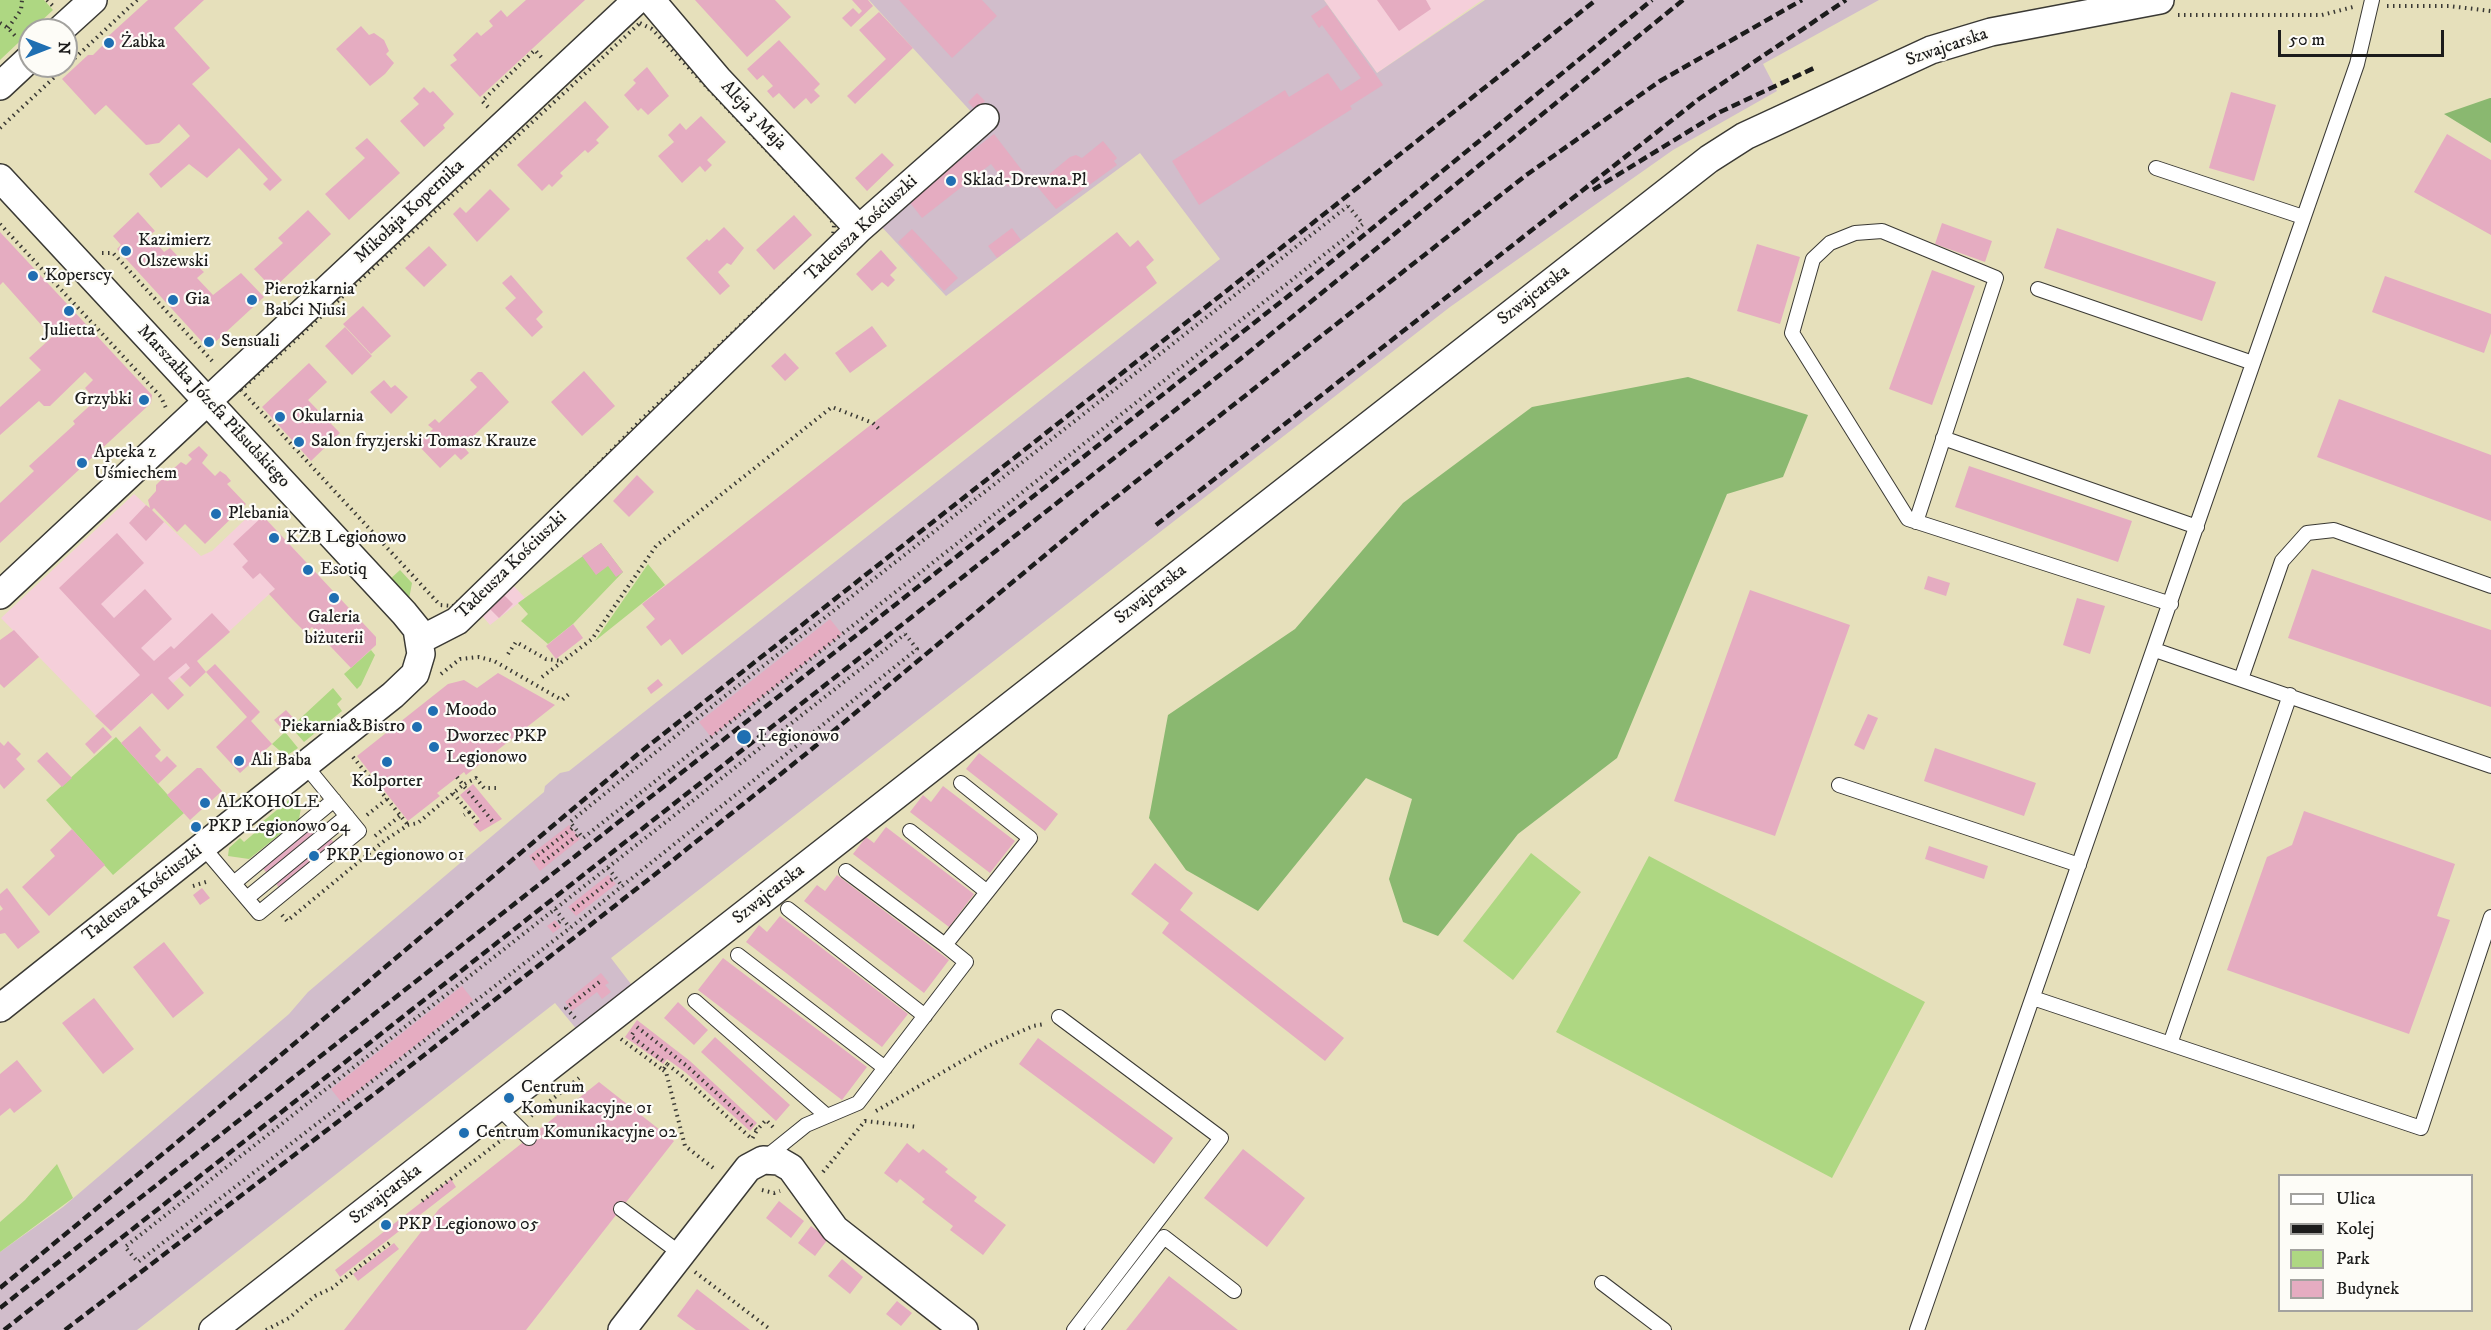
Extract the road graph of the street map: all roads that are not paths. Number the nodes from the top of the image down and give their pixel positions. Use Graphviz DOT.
graph roads {
  1 [pos="637,0"];
  2 [pos="651,0"];
  3 [pos="90,1"];
  4 [pos="2371,3"];
  5 [pos="2168,8"];
  6 [pos="72,18"];
  7 [pos="18,62"];
  8 [pos="0,86"];
  9 [pos="985,118"];
  10 [pos="2156,168"];
  11 [pos="0,178"];
  12 [pos="2302,217"];
  13 [pos="859,229"];
  14 [pos="2038,289"];
  15 [pos="2253,363"];
  16 [pos="206,400"];
  17 [pos="1943,438"];
  18 [pos="1916,522"];
  19 [pos="2197,527"];
  20 [pos="2491,586"];
  21 [pos="0,595"];
  22 [pos="2171,604"];
  23 [pos="420,640"];
  24 [pos="2155,650"];
  25 [pos="2241,679"];
  26 [pos="2290,694"];
  27 [pos="305,765"];
  28 [pos="2491,766"];
  29 [pos="961,783"];
  30 [pos="1839,785"];
  31 [pos="334,800"];
  32 [pos="350,820"];
  33 [pos="910,831"];
  34 [pos="203,846"];
  35 [pos="2079,865"];
  36 [pos="846,871"];
  37 [pos="231,879"];
  38 [pos="986,891"];
  39 [pos="247,898"];
  40 [pos="788,909"];
  41 [pos="2491,917"];
  42 [pos="945,945"];
  43 [pos="738,955"];
  44 [pos="2033,998"];
  45 [pos="695,1001"];
  46 [pos="0,1008"];
  47 [pos="925,1016"];
  48 [pos="1059,1017"];
  49 [pos="2170,1044"];
  50 [pos="885,1068"];
  51 [pos="498,1107"];
  52 [pos="827,1116"];
  53 [pos="529,1138"];
  54 [pos="763,1160"];
  55 [pos="621,1209"];
  56 [pos="687,1262"];
  57 [pos="1602,1283"];
  58 [pos="1233,1291"];
  59 [pos="213,1330"];
  60 [pos="622,1330"];
  61 [pos="964,1330"];
  62 [pos="1074,1330"];
  63 [pos="1092,1330"];
  64 [pos="1664,1330"];
  65 [pos="1917,1330"];
  1 -- 16 [label="street, Mikołaja Kopernika"];
  2 -- 13 [label="street, Aleja 3 Maja"];
  3 -- 6 [label="street"];
  4 -- 12 [label="lane"];
  5 -- 51 [label="street, Szwajcarska"];
  7 -- 8 [label="street"];
  9 -- 13 [label="street, Tadeusza Kościuszki"];
  10 -- 12 [label="lane"];
  11 -- 16 [label="street, Marszałka Józefa Piłsudskiego"];
  12 -- 15 [label="lane"];
  13 -- 23 [label="street, Tadeusza Kościuszki"];
  14 -- 15 [label="lane"];
  15 -- 19 [label="lane"];
  16 -- 21 [label="street, Mikołaja Kopernika"];
  16 -- 23 [label="street, Marszałka Józefa Piłsudskiego"];
  17 -- 18 [label="lane"];
  17 -- 18 [label="lane"];
  17 -- 19 [label="lane"];
  18 -- 22 [label="lane"];
  19 -- 22 [label="lane"];
  20 -- 25 [label="lane"];
  22 -- 24 [label="lane"];
  23 -- 27 [label="street, Tadeusza Kościuszki"];
  24 -- 25 [label="lane"];
  24 -- 35 [label="lane"];
  25 -- 26 [label="lane"];
  26 -- 28 [label="lane"];
  26 -- 49 [label="lane"];
  27 -- 31 [label="lane"];
  27 -- 34 [label="street, Tadeusza Kościuszki"];
  29 -- 38 [label="lane"];
  30 -- 35 [label="lane"];
  31 -- 32 [label="lane"];
  31 -- 37 [label="lane"];
  32 -- 39 [label="lane"];
  32 -- 39 [label="lane"];
  33 -- 38 [label="lane"];
  34 -- 37 [label="lane"];
  34 -- 46 [label="street, Tadeusza Kościuszki"];
  35 -- 44 [label="lane"];
  36 -- 42 [label="lane"];
  37 -- 39 [label="lane"];
  38 -- 42 [label="lane"];
  40 -- 47 [label="lane"];
  41 -- 49 [label="lane"];
  42 -- 47 [label="lane"];
  43 -- 50 [label="lane"];
  44 -- 49 [label="lane"];
  44 -- 65 [label="lane"];
  45 -- 52 [label="lane"];
  47 -- 50 [label="lane"];
  48 -- 62 [label="lane"];
  50 -- 52 [label="lane"];
  51 -- 53 [label="lane"];
  51 -- 59 [label="street, Szwajcarska"];
  52 -- 54 [label="lane"];
  54 -- 56 [label="street"];
  54 -- 61 [label="street"];
  55 -- 56 [label="lane"];
  56 -- 60 [label="street"];
  57 -- 64 [label="lane"];
  58 -- 63 [label="lane"];
}
